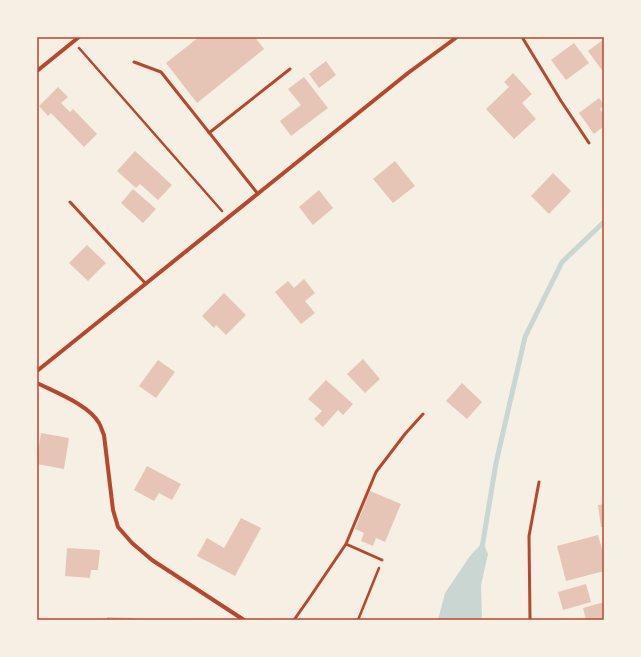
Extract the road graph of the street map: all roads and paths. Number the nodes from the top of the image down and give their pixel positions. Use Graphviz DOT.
graph roads {
  1 [pos="79,37"];
  2 [pos="457,37"];
  3 [pos="522,37"];
  4 [pos="74,41"];
  5 [pos="134,62"];
  6 [pos="290,69"];
  7 [pos="37,71"];
  8 [pos="209,133"];
  9 [pos="589,143"];
  10 [pos="258,194"];
  11 [pos="70,202"];
  12 [pos="228,218"];
  13 [pos="146,284"];
  14 [pos="37,371"];
  15 [pos="37,383"];
  16 [pos="423,414"];
  17 [pos="540,482"];
  18 [pos="346,544"];
  19 [pos="382,560"];
  20 [pos="244,620"];
  21 [pos="294,620"];
  22 [pos="358,620"];
  23 [pos="530,620"];
  1 -- 4 [label="street"];
  2 -- 10 [label="street"];
  3 -- 9 [label="lane"];
  4 -- 7 [label="street"];
  4 -- 12 [label="path"];
  5 -- 8 [label="lane"];
  6 -- 8 [label="lane"];
  8 -- 10 [label="lane"];
  10 -- 12 [label="street"];
  11 -- 13 [label="lane"];
  12 -- 13 [label="street"];
  13 -- 14 [label="street"];
  15 -- 20 [label="street"];
  16 -- 18 [label="lane"];
  17 -- 23 [label="lane"];
  18 -- 19 [label="lane"];
  18 -- 21 [label="lane"];
  19 -- 22 [label="path"];
}
